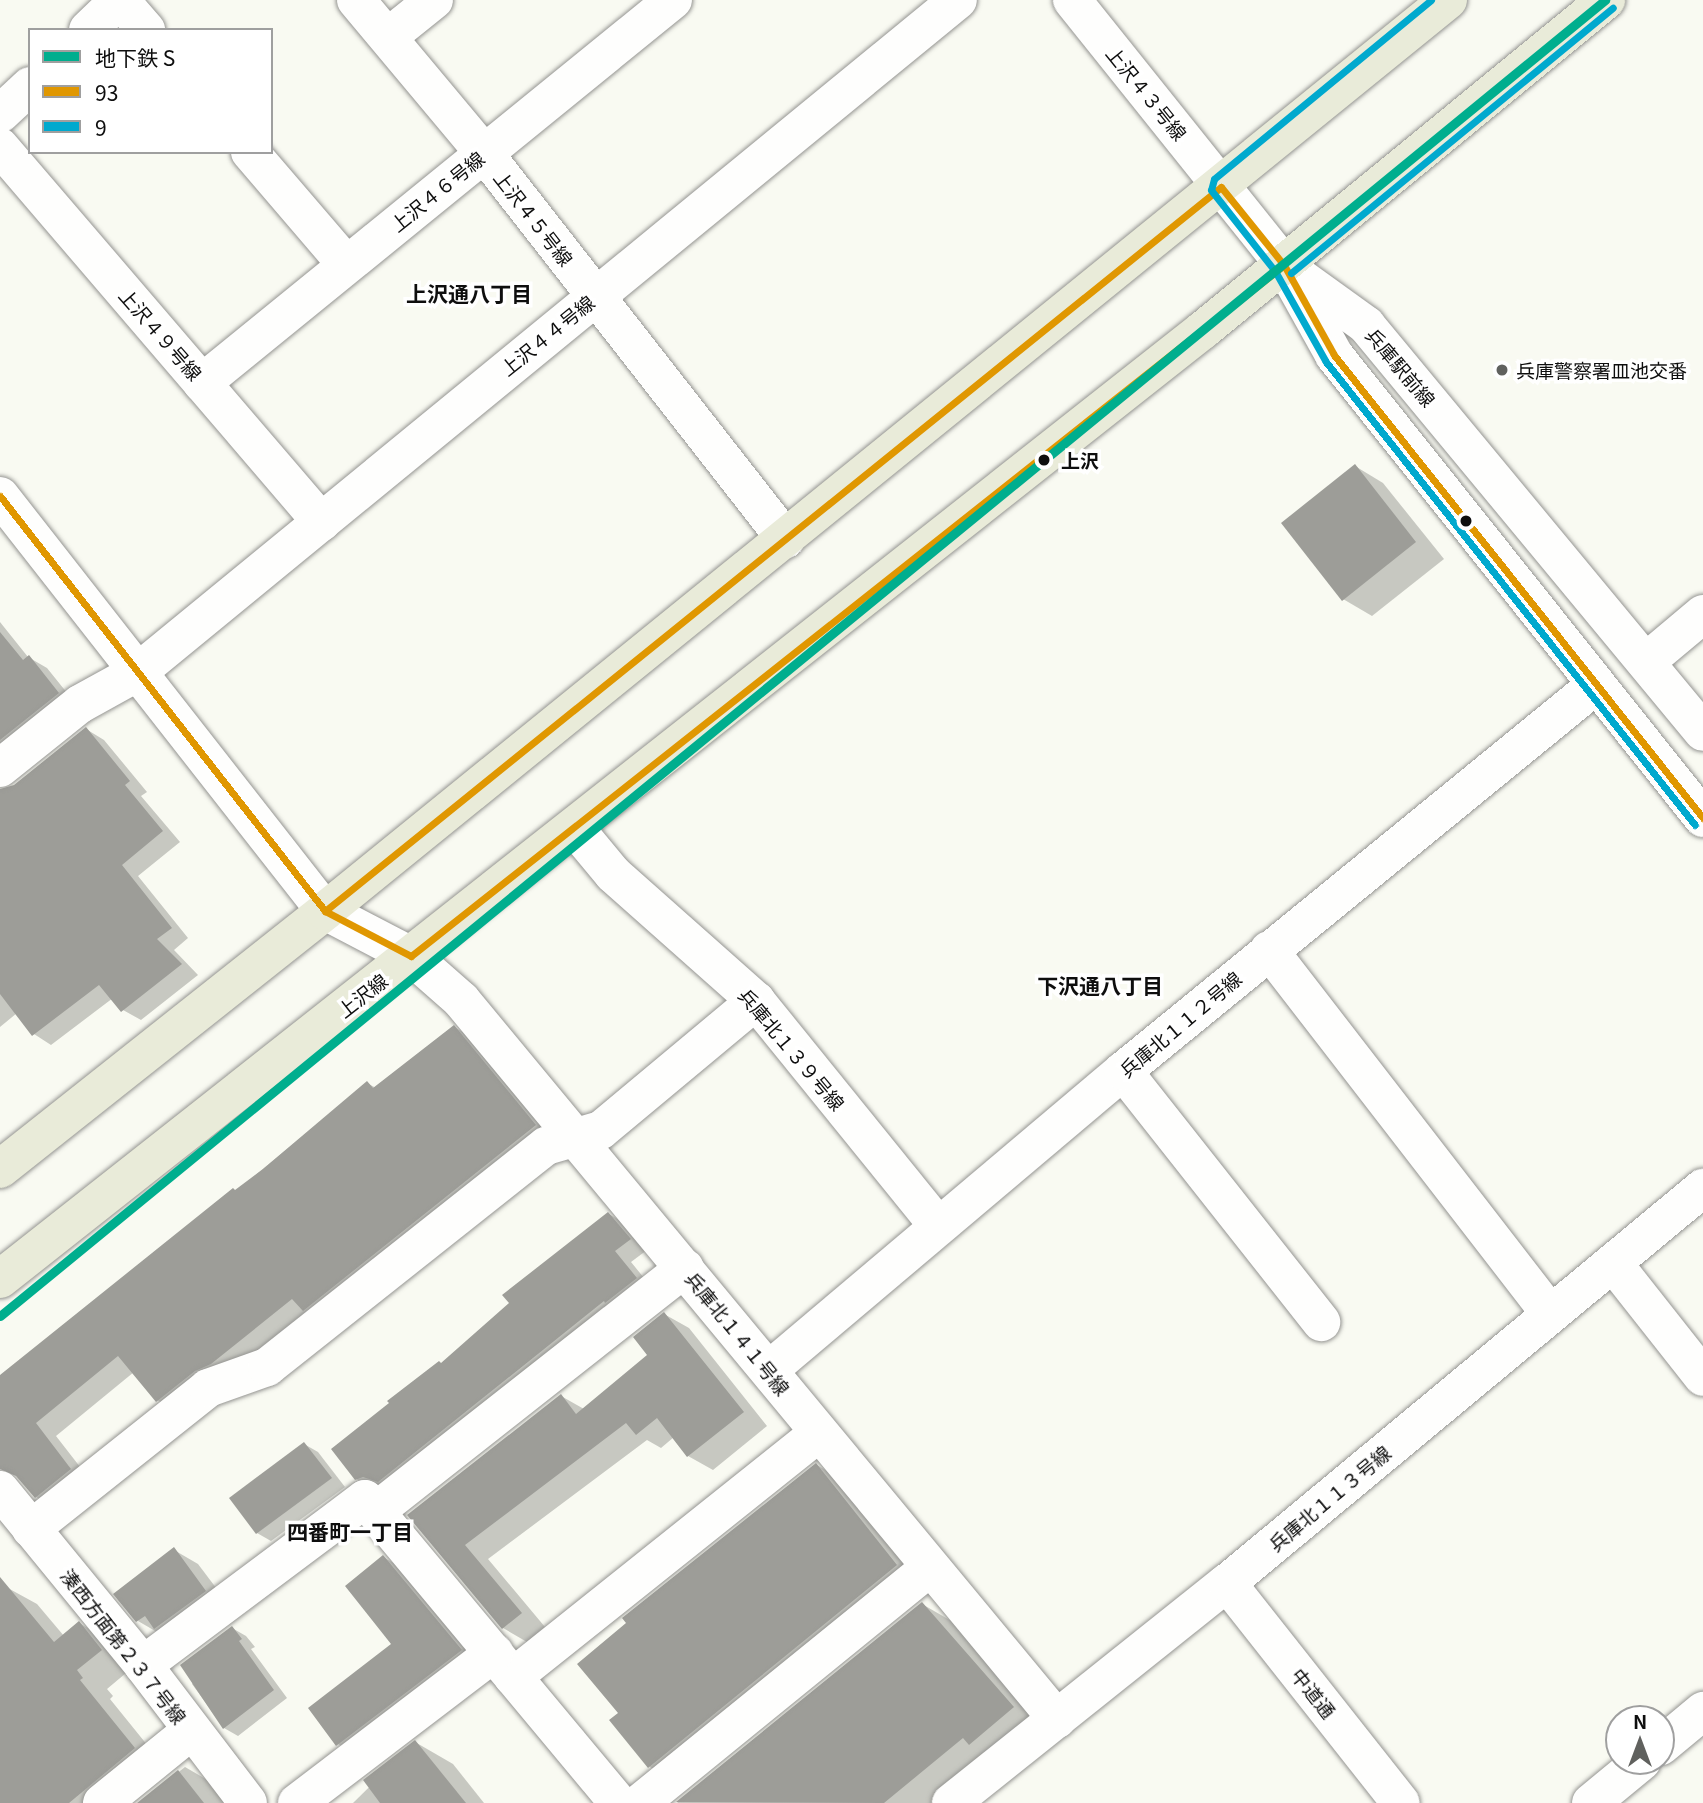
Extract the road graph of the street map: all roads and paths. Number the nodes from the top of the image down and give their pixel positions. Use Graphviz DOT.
graph roads {
  1 [pos="120,0"];
  2 [pos="356,0"];
  3 [pos="434,0"];
  4 [pos="673,0"];
  5 [pos="958,0"];
  6 [pos="1072,0"];
  7 [pos="1448,0"];
  8 [pos="1606,0"];
  9 [pos="90,28"];
  10 [pos="144,28"];
  11 [pos="388,37"];
  12 [pos="28,88"];
  13 [pos="0,114"];
  14 [pos="0,146"];
  15 [pos="484,153"];
  16 [pos="252,154"];
  17 [pos="1221,187"];
  18 [pos="346,264"];
  19 [pos="1284,265"];
  20 [pos="594,297"];
  21 [pos="202,383"];
  22 [pos="0,496"];
  23 [pos="321,522"];
  24 [pos="12,537"];
  25 [pos="786,539"];
  26 [pos="1703,614"];
  27 [pos="1647,661"];
  28 [pos="138,672"];
  29 [pos="1596,685"];
  30 [pos="1703,732"];
  31 [pos="0,768"];
  32 [pos="1703,818"];
  33 [pos="574,827"];
  34 [pos="326,911"];
  35 [pos="1269,950"];
  36 [pos="411,956"];
  37 [pos="756,1001"];
  38 [pos="1123,1071"];
  39 [pos="576,1137"];
  40 [pos="0,1168"];
  41 [pos="1703,1188"];
  42 [pos="938,1226"];
  43 [pos="1613,1263"];
  44 [pos="685,1268"];
  45 [pos="0,1279"];
  46 [pos="1550,1314"];
  47 [pos="1321,1322"];
  48 [pos="769,1370"];
  49 [pos="1703,1377"];
  50 [pos="819,1433"];
  51 [pos="0,1490"];
  52 [pos="376,1511"];
  53 [pos="31,1528"];
  54 [pos="930,1567"];
  55 [pos="1227,1583"];
  56 [pos="143,1665"];
  57 [pos="503,1665"];
  58 [pos="1703,1711"];
  59 [pos="1057,1719"];
  60 [pos="191,1731"];
  61 [pos="1675,1734"];
  62 [pos="1625,1775"];
  63 [pos="102,1803"];
  64 [pos="248,1803"];
  65 [pos="297,1803"];
  66 [pos="618,1803"];
  67 [pos="640,1803"];
  68 [pos="951,1803"];
  69 [pos="1401,1803"];
  70 [pos="1591,1803"];
  1 -- 9 [label="street"];
  1 -- 10 [label="street"];
  2 -- 11 [label="street, 上沢４５号線"];
  3 -- 11 [label="street"];
  4 -- 15 [label="street, 上沢４６号線"];
  5 -- 20 [label="street, 上沢４４号線"];
  6 -- 17 [label="street, 上沢４３号線"];
  7 -- 17 [label="main road"];
  8 -- 19 [label="main road, 上沢線"];
  11 -- 15 [label="street, 上沢４５号線"];
  12 -- 13 [label="street"];
  14 -- 21 [label="street, 上沢４９号線"];
  15 -- 18 [label="street, 上沢４６号線"];
  15 -- 20 [label="street, 上沢４５号線"];
  16 -- 18 [label="street"];
  17 -- 19 [label="street, 上沢４３号線"];
  17 -- 25 [label="main road"];
  18 -- 21 [label="street, 上沢４６号線"];
  19 -- 27 [label="street, 兵庫駅前線"];
  19 -- 29 [label="street"];
  19 -- 33 [label="main road, 上沢線"];
  20 -- 23 [label="street, 上沢４４号線"];
  20 -- 25 [label="street, 上沢４５号線"];
  21 -- 23 [label="street, 上沢４９号線"];
  22 -- 24 [label="street"];
  23 -- 28 [label="street, 上沢４４号線"];
  24 -- 28 [label="street"];
  25 -- 34 [label="main road"];
  26 -- 27 [label="street"];
  27 -- 30 [label="street, 兵庫駅前線"];
  28 -- 31 [label="street, 上沢４４号線"];
  28 -- 34 [label="street"];
  29 -- 32 [label="street"];
  29 -- 35 [label="street, 兵庫北１１２号線"];
  33 -- 36 [label="main road, 上沢線"];
  33 -- 37 [label="street, 兵庫北１３９号線"];
  34 -- 36 [label="street, 兵庫北１４１号線"];
  34 -- 40 [label="main road"];
  35 -- 38 [label="street, 兵庫北１１２号線"];
  35 -- 46 [label="street"];
  36 -- 39 [label="street, 兵庫北１４１号線"];
  36 -- 45 [label="main road, 上沢線"];
  37 -- 39 [label="street"];
  37 -- 42 [label="street, 兵庫北１３９号線"];
  38 -- 42 [label="street, 兵庫北１１２号線"];
  38 -- 47 [label="street"];
  39 -- 44 [label="street, 兵庫北１４１号線"];
  39 -- 53 [label="street"];
  41 -- 43 [label="street, 兵庫北１１３号線"];
  42 -- 48 [label="street, 兵庫北１１２号線"];
  43 -- 46 [label="street, 兵庫北１１３号線"];
  43 -- 49 [label="street"];
  44 -- 48 [label="street, 兵庫北１４１号線"];
  44 -- 52 [label="street"];
  46 -- 55 [label="street, 兵庫北１１３号線"];
  48 -- 50 [label="street, 兵庫北１４１号線"];
  50 -- 54 [label="street, 兵庫北１４１号線"];
  50 -- 57 [label="street"];
  51 -- 53 [label="street, 湊西方面第２３７号線"];
  52 -- 56 [label="street"];
  52 -- 57 [label="street"];
  53 -- 56 [label="street, 湊西方面第２３７号線"];
  54 -- 59 [label="street, 兵庫北１４１号線"];
  54 -- 67 [label="street"];
  55 -- 59 [label="street, 兵庫北１１３号線"];
  55 -- 69 [label="street, 中道通"];
  56 -- 60 [label="street, 湊西方面第２３７号線"];
  57 -- 65 [label="street"];
  57 -- 66 [label="street"];
  58 -- 61 [label="street"];
  59 -- 68 [label="street, 兵庫北１１３号線"];
  60 -- 63 [label="street"];
  60 -- 64 [label="street, 湊西方面第２３７号線"];
  62 -- 70 [label="street"];
}
